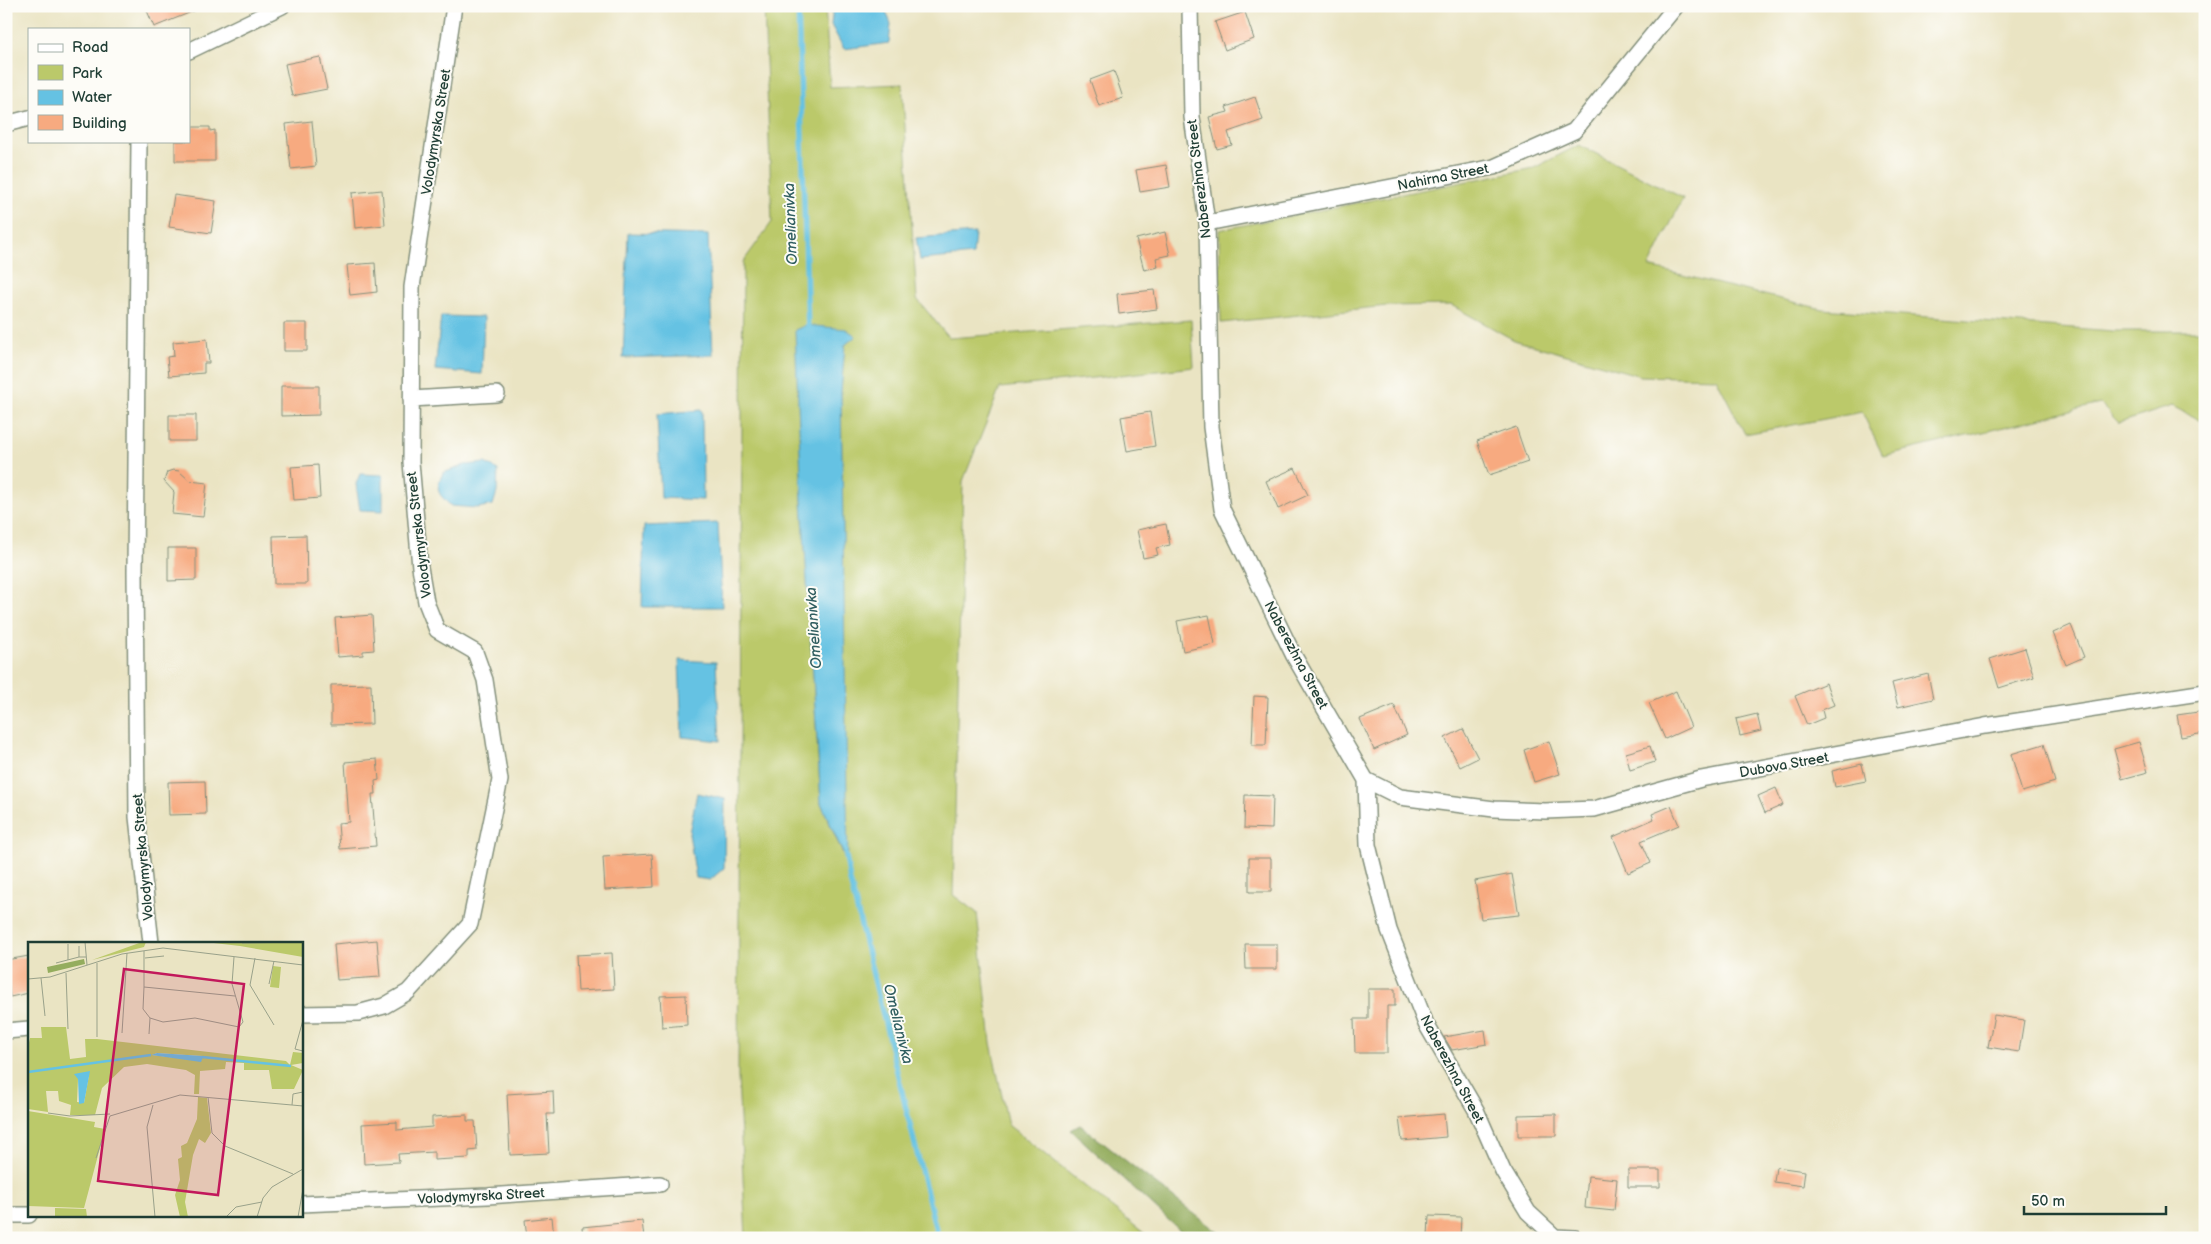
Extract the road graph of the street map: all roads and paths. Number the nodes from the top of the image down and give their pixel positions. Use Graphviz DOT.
graph roads {
  1 [pos="282,6"];
  2 [pos="454,6"];
  3 [pos="1190,6"];
  4 [pos="1676,6"];
  5 [pos="190,51"];
  6 [pos="28,118"];
  7 [pos="6,124"];
  8 [pos="139,142"];
  9 [pos="1207,223"];
  10 [pos="496,394"];
  11 [pos="411,399"];
  12 [pos="2205,692"];
  13 [pos="1366,780"];
  14 [pos="151,942"];
  15 [pos="302,1014"];
  16 [pos="28,1029"];
  17 [pos="6,1031"];
  18 [pos="660,1184"];
  19 [pos="302,1204"];
  20 [pos="28,1215"];
  21 [pos="6,1216"];
  22 [pos="1575,1238"];
  1 -- 5 [label="street"];
  2 -- 11 [label="street, Volodymyrska Street"];
  3 -- 9 [label="street, Naberezhna Street"];
  4 -- 9 [label="street, Nahirna Street"];
  6 -- 7 [label="street"];
  8 -- 14 [label="street, Volodymyrska Street"];
  9 -- 13 [label="street, Naberezhna Street"];
  10 -- 11 [label="street"];
  11 -- 15 [label="street, Volodymyrska Street"];
  12 -- 13 [label="street, Dubova Street"];
  13 -- 22 [label="street, Naberezhna Street"];
  16 -- 17 [label="street"];
  18 -- 19 [label="street, Volodymyrska Street"];
  20 -- 21 [label="street"];
}
